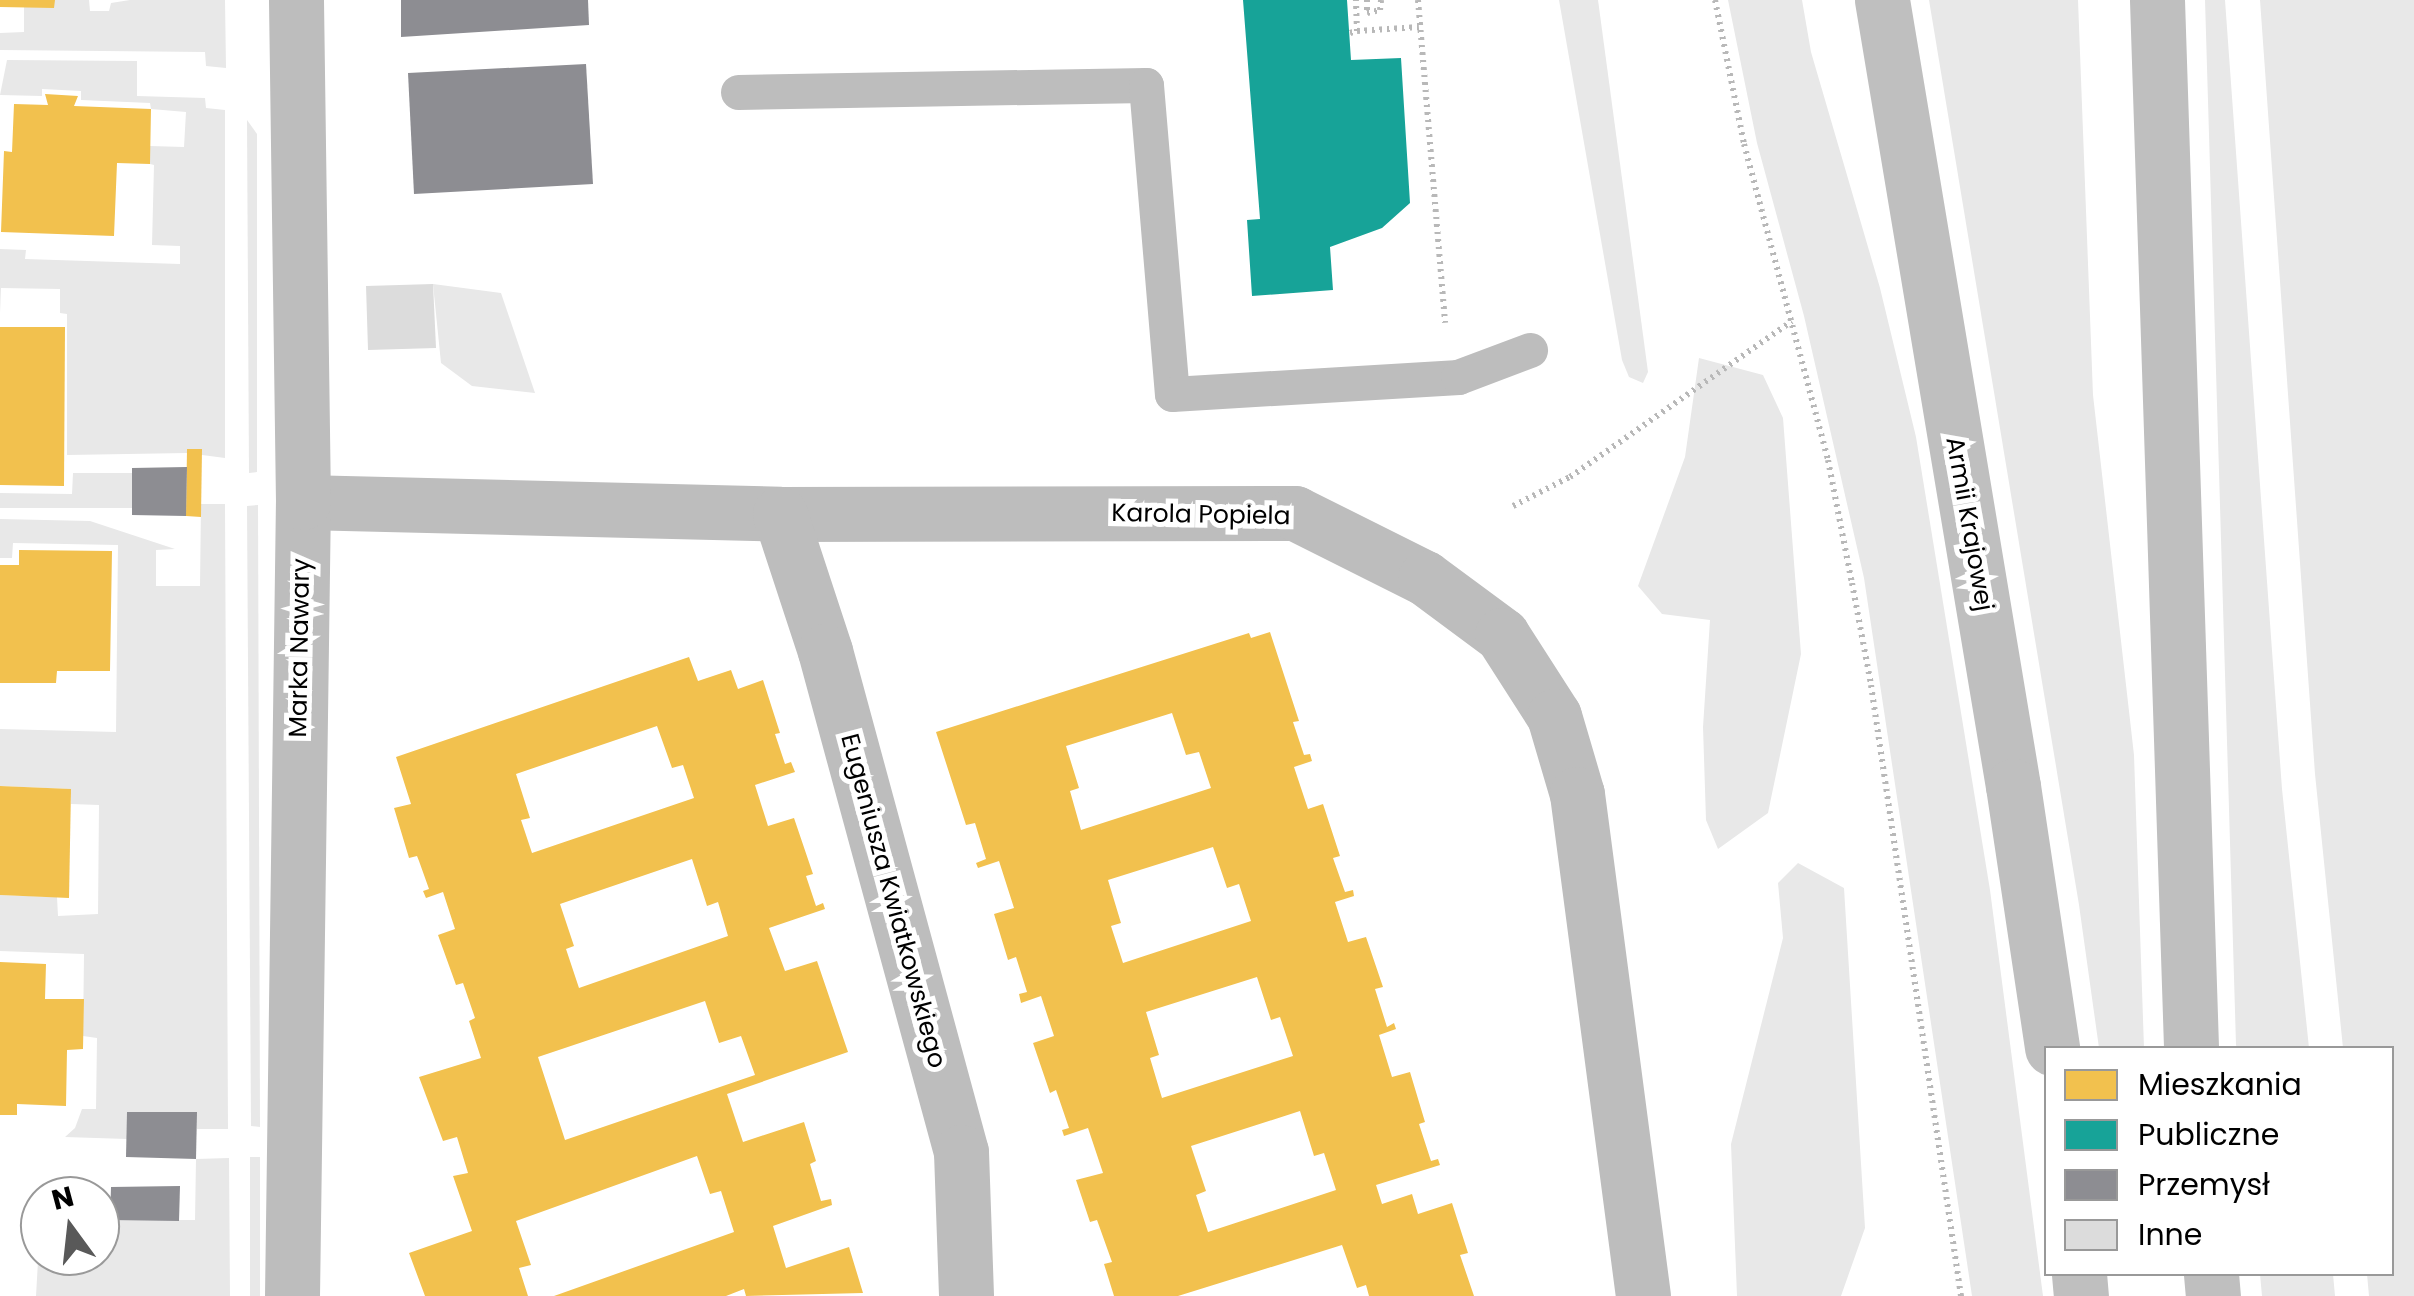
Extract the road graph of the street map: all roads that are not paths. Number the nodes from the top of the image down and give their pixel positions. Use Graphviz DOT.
graph roads {
  1 [pos="296,0"];
  2 [pos="1882,0"];
  3 [pos="2157,0"];
  4 [pos="738,92"];
  5 [pos="1530,350"];
  6 [pos="303,502"];
  7 [pos="780,514"];
  8 [pos="2052,1046"];
  9 [pos="2190,1046"];
  10 [pos="292,1296"];
  11 [pos="966,1296"];
  12 [pos="1644,1296"];
  1 -- 6 [label="street, Marka Nawary"];
  2 -- 8 [label="main road, Armii Krajowej"];
  3 -- 9 [label="main road"];
  4 -- 5 [label="lane"];
  6 -- 7 [label="street, Karola Popiela"];
  6 -- 10 [label="street, Marka Nawary"];
  7 -- 11 [label="street, Eugeniusza Kwiatkowskiego"];
  7 -- 12 [label="street, Karola Popiela"];
}
